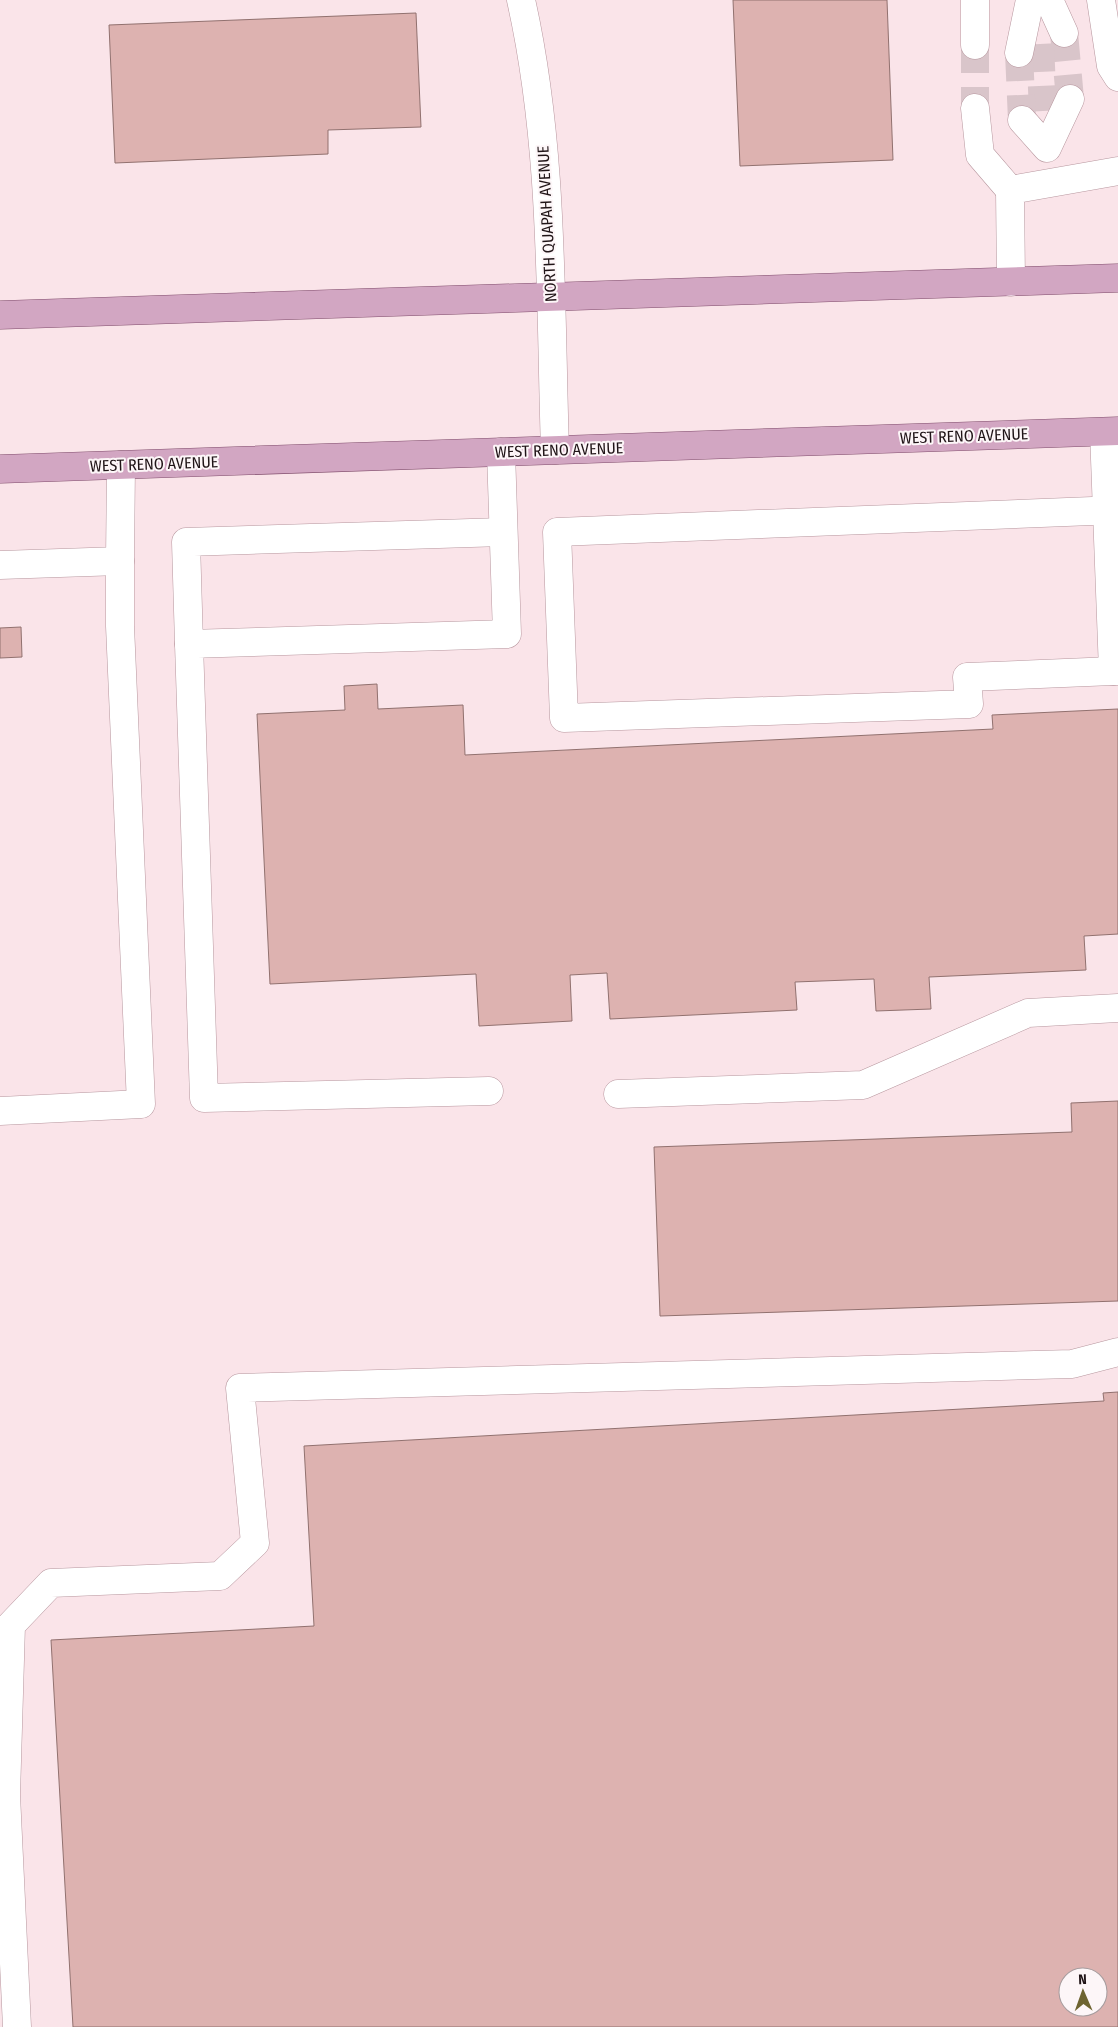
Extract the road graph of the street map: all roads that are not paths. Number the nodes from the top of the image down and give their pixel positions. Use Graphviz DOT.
graph roads {
  1 [pos="521,0"];
  2 [pos="975,0"];
  3 [pos="1030,0"];
  4 [pos="1038,0"];
  5 [pos="1049,0"];
  6 [pos="1102,0"];
  7 [pos="1064,33"];
  8 [pos="975,45"];
  9 [pos="1118,77"];
  10 [pos="1070,98"];
  11 [pos="975,108"];
  12 [pos="1032,116"];
  13 [pos="1047,148"];
  14 [pos="1118,171"];
  15 [pos="1050,182"];
  16 [pos="1010,190"];
  17 [pos="1118,278"];
  18 [pos="1011,282"];
  19 [pos="550,297"];
  20 [pos="0,315"];
  21 [pos="1111,431"];
  22 [pos="555,450"];
  23 [pos="501,452"];
  24 [pos="122,465"];
  25 [pos="0,469"];
  26 [pos="1113,510"];
  27 [pos="504,532"];
  28 [pos="120,561"];
  29 [pos="0,565"];
  30 [pos="189,644"];
  31 [pos="1115,671"];
  32 [pos="1118,1008"];
  33 [pos="490,1091"];
  34 [pos="618,1094"];
  35 [pos="0,1111"];
  36 [pos="1118,1352"];
  37 [pos="17,2027"];
  1 -- 19 [label="street, NORTH QUAPAH AVENUE"];
  2 -- 8 [label="street"];
  3 -- 4 [label="street"];
  5 -- 7 [label="street"];
  6 -- 9 [label="street"];
  10 -- 13 [label="street"];
  11 -- 16 [label="street"];
  12 -- 13 [label="street"];
  13 -- 15 [label="street"];
  14 -- 15 [label="street"];
  15 -- 16 [label="street"];
  16 -- 18 [label="street"];
  17 -- 18 [label="main road"];
  18 -- 19 [label="main road"];
  19 -- 20 [label="main road"];
  19 -- 22 [label="street, NORTH QUAPAH AVENUE"];
  21 -- 22 [label="main road, WEST RENO AVENUE"];
  21 -- 26 [label="street"];
  22 -- 23 [label="main road, WEST RENO AVENUE"];
  23 -- 24 [label="main road, WEST RENO AVENUE"];
  23 -- 27 [label="street"];
  24 -- 25 [label="main road, WEST RENO AVENUE"];
  24 -- 28 [label="street"];
  26 -- 31 [label="street"];
  26 -- 31 [label="street"];
  27 -- 30 [label="street"];
  27 -- 30 [label="street"];
  28 -- 29 [label="street"];
  28 -- 35 [label="street"];
  30 -- 33 [label="street"];
  32 -- 34 [label="street"];
  36 -- 37 [label="street"];
}
